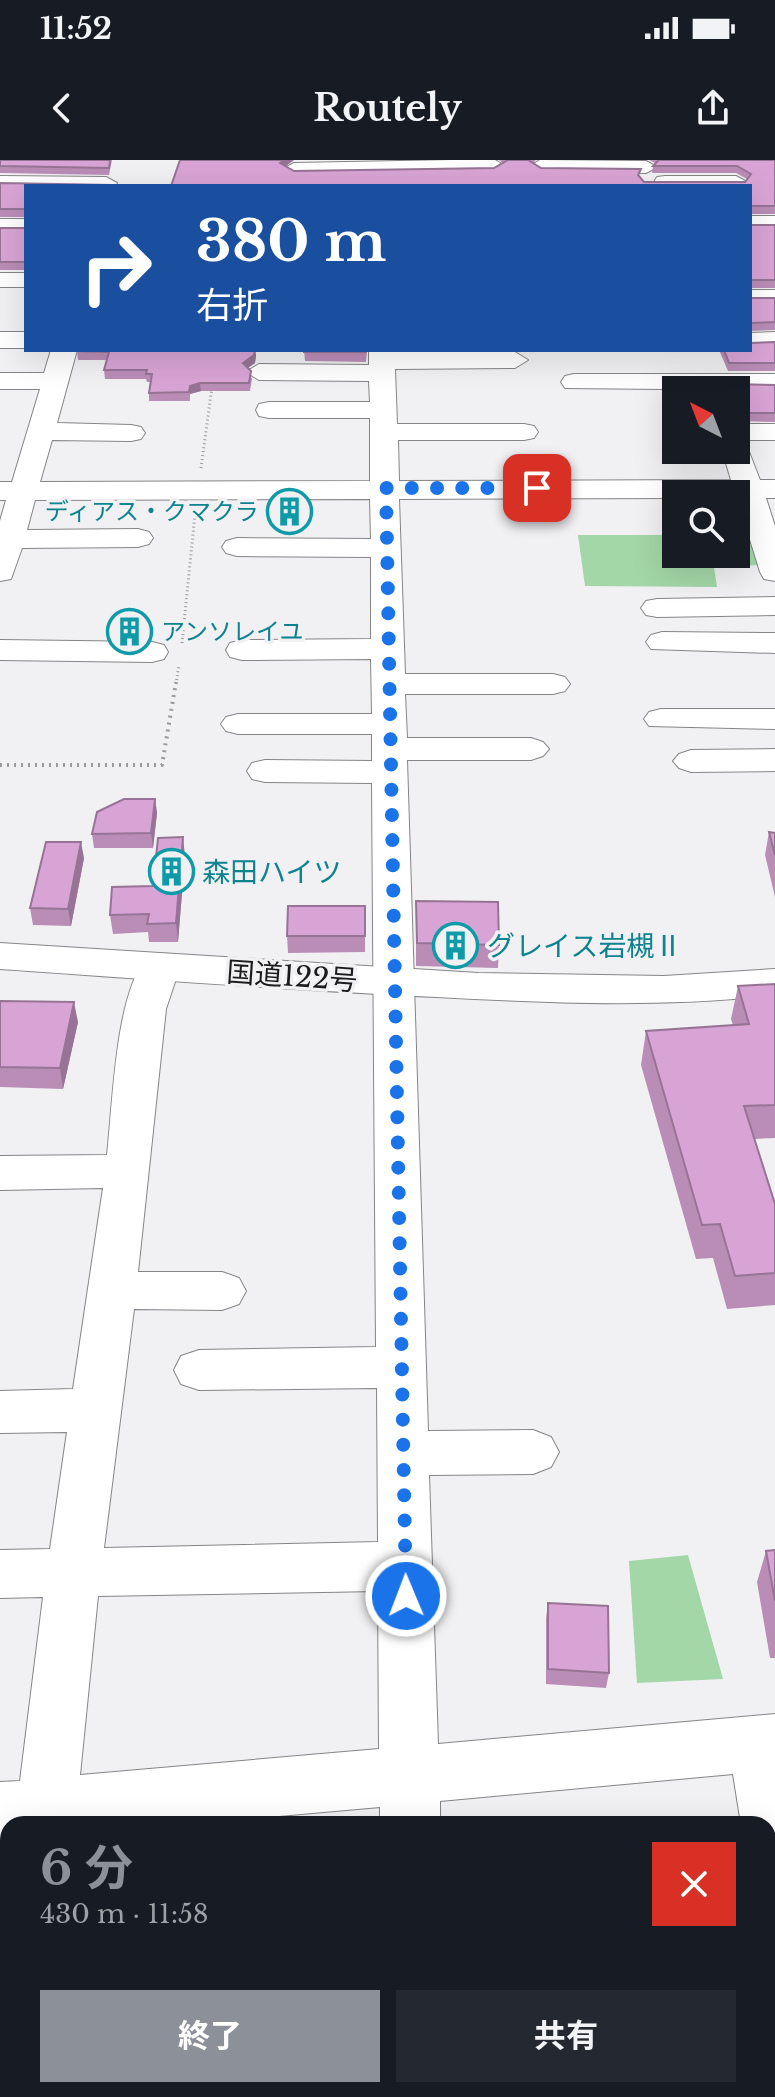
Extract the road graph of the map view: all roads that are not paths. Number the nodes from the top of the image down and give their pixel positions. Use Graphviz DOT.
graph roads {
  1 [pos="494,166"];
  2 [pos="541,166"];
  3 [pos="294,169"];
  4 [pos="380,170"];
  5 [pos="699,171"];
  6 [pos="22,174"];
  7 [pos="649,175"];
  8 [pos="108,176"];
  9 [pos="736,182"];
  10 [pos="62,184"];
  11 [pos="612,184"];
  12 [pos="752,223"];
  13 [pos="775,223"];
  14 [pos="0,226"];
  15 [pos="24,226"];
  16 [pos="0,280"];
  17 [pos="24,280"];
  18 [pos="752,297"];
  19 [pos="775,297"];
  20 [pos="0,340"];
  21 [pos="24,340"];
  22 [pos="775,340"];
  23 [pos="752,341"];
  24 [pos="63,352"];
  25 [pos="515,360"];
  26 [pos="383,361"];
  27 [pos="259,372"];
  28 [pos="662,379"];
  29 [pos="750,380"];
  30 [pos="0,381"];
  31 [pos="55,381"];
  32 [pos="574,382"];
  33 [pos="775,382"];
  34 [pos="269,410"];
  35 [pos="384,421"];
  36 [pos="40,431"];
  37 [pos="524,432"];
  38 [pos="750,432"];
  39 [pos="775,432"];
  40 [pos="131,433"];
  41 [pos="745,464"];
  42 [pos="386,488"];
  43 [pos="762,489"];
  44 [pos="11,491"];
  45 [pos="138,538"];
  46 [pos="9,539"];
  47 [pos="237,547"];
  48 [pos="387,548"];
  49 [pos="772,554"];
  50 [pos="0,572"];
  51 [pos="775,606"];
  52 [pos="657,608"];
  53 [pos="662,642"];
  54 [pos="775,643"];
  55 [pos="389,649"];
  56 [pos="0,650"];
  57 [pos="242,650"];
  58 [pos="171,655"];
  59 [pos="389,684"];
  60 [pos="553,684"];
  61 [pos="661,719"];
  62 [pos="775,719"];
  63 [pos="238,724"];
  64 [pos="390,748"];
  65 [pos="531,749"];
  66 [pos="775,760"];
  67 [pos="691,761"];
  68 [pos="265,771"];
  69 [pos="0,956"];
  70 [pos="160,967"];
  71 [pos="395,982"];
  72 [pos="775,982"];
  73 [pos="127,1171"];
  74 [pos="0,1173"];
  75 [pos="112,1290"];
  76 [pos="222,1291"];
  77 [pos="402,1367"];
  78 [pos="199,1370"];
  79 [pos="96,1410"];
  80 [pos="0,1412"];
  81 [pos="533,1452"];
  82 [pos="403,1453"];
  83 [pos="405,1566"];
  84 [pos="0,1574"];
  85 [pos="73,1575"];
  86 [pos="767,1742"];
  87 [pos="410,1800"];
  88 [pos="31,1814"];
  89 [pos="773,1816"];
  1 -- 4 [label="main road"];
  2 -- 7 [label="main road"];
  3 -- 4 [label="main road"];
  5 -- 7 [label="main road"];
  6 -- 8 [label="main road"];
  7 -- 9 [label="main road"];
  7 -- 11 [label="main road"];
  8 -- 10 [label="main road"];
  12 -- 13 [label="main road"];
  14 -- 15 [label="main road"];
  16 -- 17 [label="main road"];
  18 -- 19 [label="main road"];
  20 -- 21 [label="main road"];
  22 -- 23 [label="main road"];
  24 -- 31 [label="main road"];
  25 -- 26 [label="main road"];
  26 -- 27 [label="main road"];
  26 -- 35 [label="main road"];
  28 -- 32 [label="main road"];
  29 -- 33 [label="main road"];
  30 -- 31 [label="main road"];
  31 -- 36 [label="main road"];
  34 -- 35 [label="main road"];
  35 -- 37 [label="main road"];
  35 -- 42 [label="main road"];
  36 -- 40 [label="main road"];
  36 -- 44 [label="main road"];
  38 -- 39 [label="main road"];
  41 -- 43 [label="main road"];
  42 -- 43 [label="main road"];
  42 -- 44 [label="main road"];
  42 -- 48 [label="main road"];
  43 -- 49 [label="main road"];
  44 -- 46 [label="main road"];
  45 -- 46 [label="main road"];
  46 -- 50 [label="main road"];
  47 -- 48 [label="main road"];
  48 -- 55 [label="main road"];
  51 -- 52 [label="main road"];
  53 -- 54 [label="main road"];
  55 -- 57 [label="main road"];
  55 -- 59 [label="main road"];
  56 -- 58 [label="main road"];
  59 -- 60 [label="main road"];
  59 -- 64 [label="main road"];
  61 -- 62 [label="main road"];
  63 -- 64 [label="main road"];
  64 -- 65 [label="main road"];
  64 -- 68 [label="main road"];
  64 -- 71 [label="main road"];
  66 -- 67 [label="main road"];
  69 -- 70 [label="main road, 国道122号"];
  70 -- 71 [label="main road, 国道122号"];
  70 -- 73 [label="main road"];
  71 -- 72 [label="main road, 国道122号"];
  71 -- 77 [label="main road"];
  73 -- 74 [label="main road"];
  73 -- 75 [label="main road"];
  75 -- 76 [label="main road"];
  75 -- 79 [label="main road"];
  77 -- 78 [label="main road"];
  77 -- 82 [label="main road"];
  79 -- 80 [label="main road"];
  79 -- 85 [label="main road"];
  81 -- 82 [label="main road"];
  82 -- 83 [label="main road"];
  83 -- 85 [label="main road"];
  83 -- 87 [label="main road"];
  84 -- 85 [label="main road"];
  85 -- 88 [label="main road"];
  86 -- 87 [label="main road"];
  86 -- 89 [label="main road"];
  87 -- 88 [label="main road"];
}
